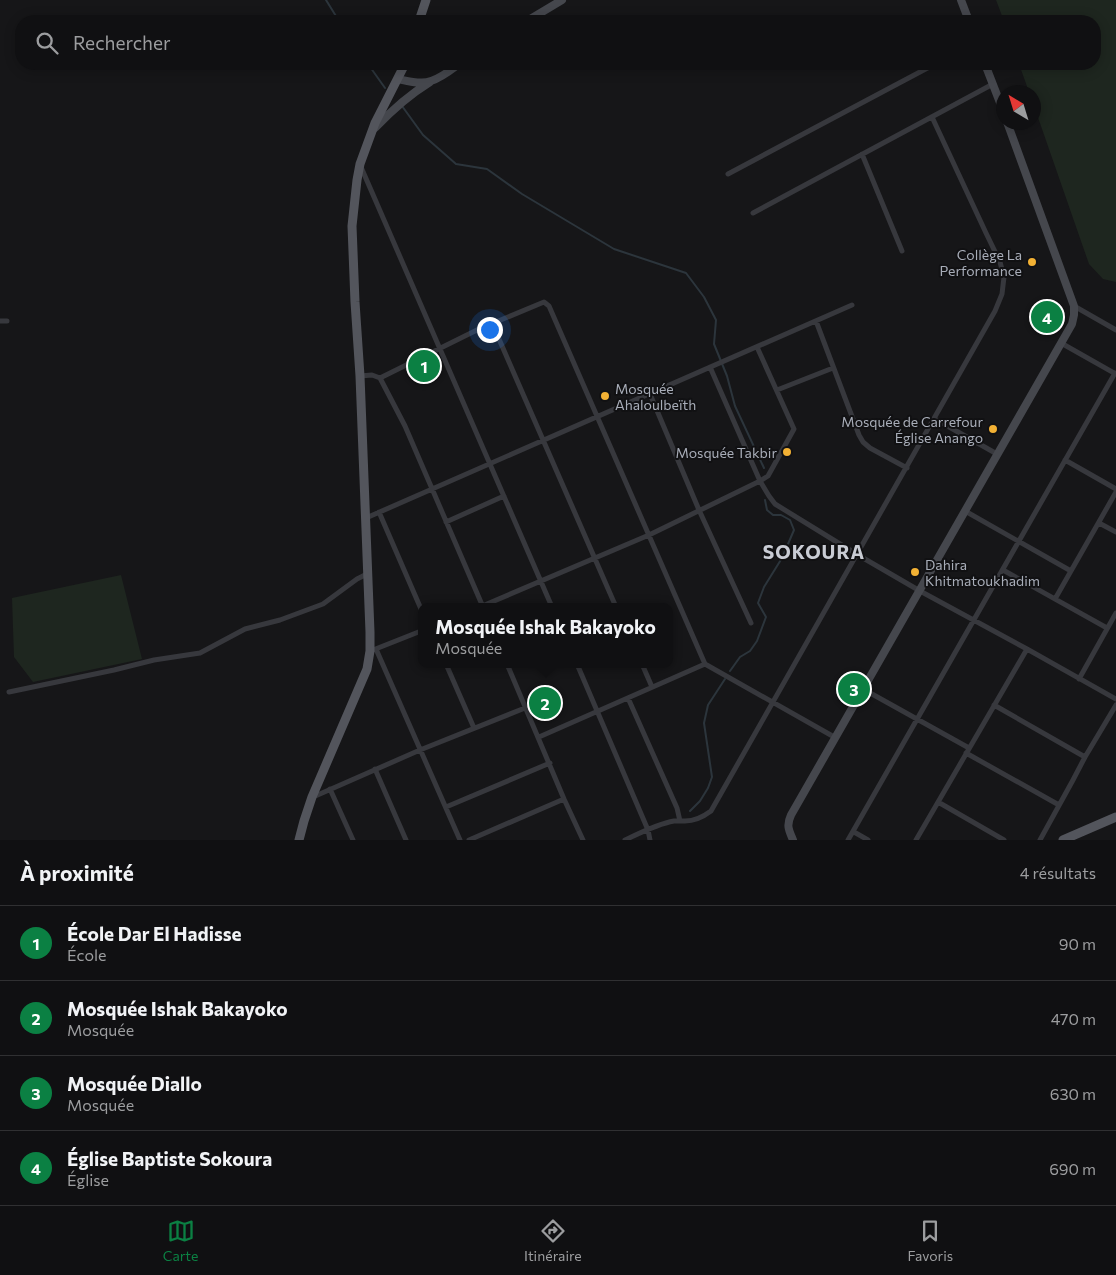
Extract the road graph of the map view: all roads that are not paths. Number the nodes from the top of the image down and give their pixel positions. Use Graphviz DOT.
graph roads {
  1 [pos="426,0"];
  2 [pos="562,0"];
  3 [pos="961,0"];
  4 [pos="421,15"];
  5 [pos="537,15"];
  6 [pos="967,15"];
  7 [pos="402,70"];
  8 [pos="450,70"];
  9 [pos="925,70"];
  10 [pos="987,70"];
  11 [pos="398,79"];
  12 [pos="430,82"];
  13 [pos="993,84"];
  14 [pos="996,92"];
  15 [pos="932,117"];
  16 [pos="1010,130"];
  17 [pos="372,132"];
  18 [pos="862,154"];
  19 [pos="360,164"];
  20 [pos="728,174"];
  21 [pos="753,213"];
  22 [pos="902,251"];
  23 [pos="852,305"];
  24 [pos="1074,306"];
  25 [pos="0,321"];
  26 [pos="7,321"];
  27 [pos="816,321"];
  28 [pos="492,323"];
  29 [pos="1116,330"];
  30 [pos="1061,343"];
  31 [pos="439,348"];
  32 [pos="757,348"];
  33 [pos="710,367"];
  34 [pos="833,368"];
  35 [pos="1116,373"];
  36 [pos="360,376"];
  37 [pos="380,378"];
  38 [pos="777,390"];
  39 [pos="650,394"];
  40 [pos="597,416"];
  41 [pos="935,418"];
  42 [pos="544,440"];
  43 [pos="997,454"];
  44 [pos="1065,460"];
  45 [pos="490,464"];
  46 [pos="907,468"];
  47 [pos="760,481"];
  48 [pos="432,489"];
  49 [pos="1116,491"];
  50 [pos="504,496"];
  51 [pos="699,510"];
  52 [pos="965,511"];
  53 [pos="379,512"];
  54 [pos="366,518"];
  55 [pos="446,522"];
  56 [pos="1099,523"];
  57 [pos="1116,532"];
  58 [pos="649,535"];
  59 [pos="1019,542"];
  60 [pos="858,555"];
  61 [pos="595,558"];
  62 [pos="1003,570"];
  63 [pos="1071,571"];
  64 [pos="368,574"];
  65 [pos="541,582"];
  66 [pos="920,591"];
  67 [pos="1055,599"];
  68 [pos="418,603"];
  69 [pos="481,603"];
  70 [pos="489,603"];
  71 [pos="550,603"];
  72 [pos="614,603"];
  73 [pos="1116,613"];
  74 [pos="974,620"];
  75 [pos="751,623"];
  76 [pos="1107,628"];
  77 [pos="418,632"];
  78 [pos="1027,649"];
  79 [pos="373,650"];
  80 [pos="705,664"];
  81 [pos="448,668"];
  82 [pos="509,668"];
  83 [pos="578,668"];
  84 [pos="644,668"];
  85 [pos="1079,679"];
  86 [pos="652,687"];
  87 [pos="863,689"];
  88 [pos="10,692"];
  89 [pos="628,698"];
  90 [pos="1116,699"];
  91 [pos="774,702"];
  92 [pos="994,705"];
  93 [pos="1116,705"];
  94 [pos="526,708"];
  95 [pos="597,711"];
  96 [pos="918,720"];
  97 [pos="474,728"];
  98 [pos="539,737"];
  99 [pos="836,738"];
  100 [pos="420,750"];
  101 [pos="968,751"];
  102 [pos="1085,756"];
  103 [pos="550,763"];
  104 [pos="375,769"];
  105 [pos="330,789"];
  106 [pos="312,797"];
  107 [pos="564,799"];
  108 [pos="938,802"];
  109 [pos="1059,805"];
  110 [pos="446,807"];
  111 [pos="1116,817"];
  112 [pos="680,821"];
  113 [pos="648,830"];
  114 [pos="854,832"];
  115 [pos="299,840"];
  116 [pos="353,840"];
  117 [pos="406,840"];
  118 [pos="460,840"];
  119 [pos="469,840"];
  120 [pos="583,840"];
  121 [pos="625,840"];
  122 [pos="650,840"];
  123 [pos="793,840"];
  124 [pos="848,840"];
  125 [pos="868,840"];
  126 [pos="916,840"];
  127 [pos="1004,840"];
  128 [pos="1040,840"];
  129 [pos="1063,840"];
  1 -- 4 [label="main road"];
  2 -- 5 [label="street"];
  3 -- 6 [label="street"];
  7 -- 11 [label="main road"];
  8 -- 12 [label="street"];
  9 -- 20 [label="street"];
  10 -- 13 [label="street"];
  11 -- 12 [label="street"];
  11 -- 17 [label="main road"];
  12 -- 17 [label="street"];
  13 -- 14 [label="street"];
  13 -- 15 [label="street"];
  15 -- 18 [label="street"];
  15 -- 41 [label="street"];
  16 -- 24 [label="street"];
  17 -- 19 [label="main road"];
  18 -- 21 [label="street"];
  18 -- 22 [label="street"];
  19 -- 31 [label="street"];
  19 -- 36 [label="main road"];
  23 -- 27 [label="street"];
  24 -- 29 [label="street"];
  24 -- 30 [label="street"];
  25 -- 26 [label="street"];
  27 -- 32 [label="street"];
  27 -- 34 [label="street"];
  28 -- 31 [label="street"];
  28 -- 40 [label="street"];
  28 -- 42 [label="street"];
  30 -- 35 [label="street"];
  30 -- 43 [label="street"];
  31 -- 37 [label="street"];
  31 -- 45 [label="street"];
  32 -- 33 [label="street"];
  32 -- 38 [label="street"];
  33 -- 39 [label="street"];
  33 -- 47 [label="street"];
  34 -- 38 [label="street"];
  34 -- 46 [label="street"];
  35 -- 44 [label="street"];
  36 -- 37 [label="street"];
  36 -- 54 [label="main road"];
  37 -- 48 [label="street"];
  38 -- 47 [label="street"];
  39 -- 40 [label="street"];
  39 -- 51 [label="street"];
  40 -- 42 [label="street"];
  40 -- 58 [label="street"];
  41 -- 43 [label="street"];
  41 -- 46 [label="street"];
  42 -- 45 [label="street"];
  42 -- 61 [label="street"];
  43 -- 52 [label="street"];
  44 -- 49 [label="street"];
  44 -- 59 [label="street"];
  45 -- 48 [label="street"];
  45 -- 50 [label="street"];
  46 -- 60 [label="street"];
  47 -- 51 [label="street"];
  47 -- 60 [label="street"];
  48 -- 53 [label="street"];
  48 -- 55 [label="street"];
  49 -- 56 [label="street"];
  50 -- 55 [label="street"];
  50 -- 65 [label="street"];
  51 -- 58 [label="street"];
  51 -- 75 [label="street"];
  52 -- 59 [label="street"];
  52 -- 66 [label="street"];
  53 -- 54 [label="street"];
  53 -- 68 [label="street"];
  54 -- 64 [label="main road"];
  55 -- 69 [label="street"];
  56 -- 57 [label="street"];
  56 -- 63 [label="street"];
  58 -- 61 [label="street"];
  58 -- 80 [label="street"];
  59 -- 62 [label="street"];
  59 -- 63 [label="street"];
  60 -- 66 [label="street"];
  60 -- 91 [label="street"];
  61 -- 65 [label="street"];
  61 -- 72 [label="street"];
  62 -- 67 [label="street"];
  62 -- 74 [label="street"];
  63 -- 67 [label="street"];
  64 -- 79 [label="main road"];
  64 -- 88 [label="street"];
  65 -- 70 [label="street"];
  65 -- 71 [label="street"];
  66 -- 74 [label="street"];
  66 -- 87 [label="street"];
  67 -- 76 [label="street"];
  73 -- 76 [label="street"];
  74 -- 78 [label="street"];
  74 -- 96 [label="street"];
  76 -- 85 [label="street"];
  77 -- 79 [label="street"];
  78 -- 85 [label="street"];
  78 -- 92 [label="street"];
  79 -- 100 [label="street"];
  79 -- 106 [label="main road"];
  80 -- 86 [label="street"];
  80 -- 91 [label="street"];
  81 -- 97 [label="street"];
  82 -- 94 [label="street"];
  83 -- 95 [label="street"];
  84 -- 86 [label="street"];
  85 -- 90 [label="street"];
  86 -- 89 [label="street"];
  87 -- 96 [label="street"];
  87 -- 99 [label="street"];
  89 -- 95 [label="street"];
  89 -- 112 [label="street"];
  91 -- 99 [label="street"];
  91 -- 112 [label="street"];
  92 -- 101 [label="street"];
  92 -- 102 [label="street"];
  93 -- 102 [label="street"];
  94 -- 97 [label="street"];
  94 -- 98 [label="street"];
  95 -- 98 [label="street"];
  95 -- 113 [label="street"];
  96 -- 101 [label="street"];
  96 -- 114 [label="street"];
  97 -- 100 [label="street"];
  98 -- 103 [label="street"];
  99 -- 123 [label="street"];
  100 -- 104 [label="street"];
  100 -- 110 [label="street"];
  101 -- 108 [label="street"];
  101 -- 109 [label="street"];
  102 -- 109 [label="street"];
  103 -- 107 [label="street"];
  103 -- 110 [label="street"];
  104 -- 105 [label="street"];
  104 -- 117 [label="street"];
  105 -- 106 [label="street"];
  105 -- 116 [label="street"];
  106 -- 115 [label="main road"];
  107 -- 119 [label="street"];
  107 -- 120 [label="street"];
  108 -- 126 [label="street"];
  108 -- 127 [label="street"];
  109 -- 128 [label="street"];
  110 -- 118 [label="street"];
  111 -- 129 [label="main road"];
  112 -- 113 [label="street"];
  113 -- 121 [label="street"];
  113 -- 122 [label="street"];
  114 -- 124 [label="street"];
  114 -- 125 [label="street"];
}
